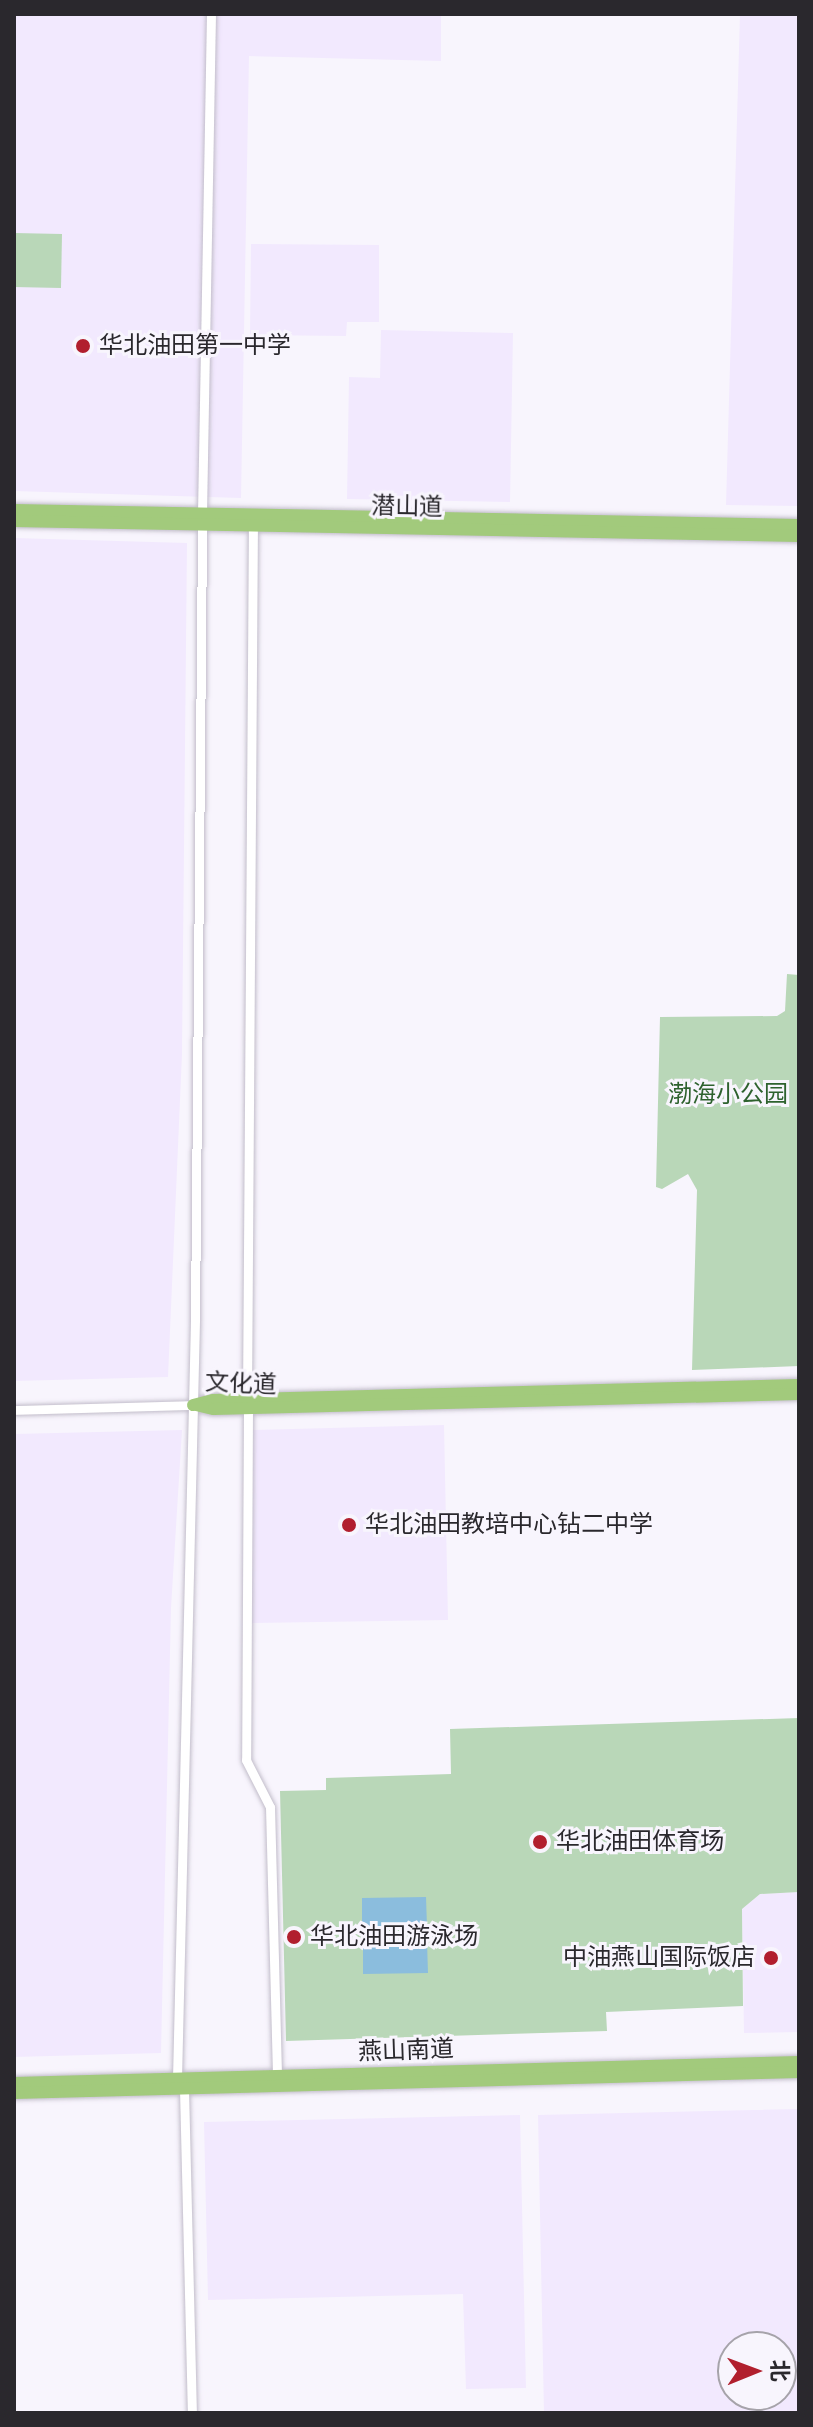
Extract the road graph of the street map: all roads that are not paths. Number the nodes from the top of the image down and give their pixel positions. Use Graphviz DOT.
graph roads {
  1 [pos="211,14"];
  2 [pos="14,510"];
  3 [pos="202,519"];
  4 [pos="14,521"];
  5 [pos="799,525"];
  6 [pos="253,526"];
  7 [pos="799,536"];
  8 [pos="799,1385"];
  9 [pos="799,1394"];
  10 [pos="247,1404"];
  11 [pos="193,1405"];
  12 [pos="14,1410"];
  13 [pos="799,2062"];
  14 [pos="799,2072"];
  15 [pos="277,2076"];
  16 [pos="14,2083"];
  17 [pos="180,2084"];
  18 [pos="14,2093"];
  19 [pos="192,2413"];
  1 -- 3 [label="street"];
  2 -- 3 [label="main road, 潜山道"];
  3 -- 4 [label="main road, 潜山道"];
  3 -- 5 [label="main road, 潜山道"];
  3 -- 6 [label="main road, 潜山道"];
  3 -- 11 [label="street"];
  6 -- 7 [label="main road, 潜山道"];
  6 -- 10 [label="street"];
  8 -- 10 [label="main road, 文化道"];
  9 -- 10 [label="main road, 文化道"];
  10 -- 11 [label="main road, 文化道"];
  10 -- 15 [label="street"];
  11 -- 12 [label="street"];
  11 -- 17 [label="street"];
  13 -- 15 [label="main road, 燕山南道"];
  14 -- 17 [label="main road, 燕山南道"];
  15 -- 17 [label="main road, 燕山南道"];
  16 -- 17 [label="main road, 燕山南道"];
  17 -- 18 [label="main road, 燕山南道"];
  17 -- 19 [label="street"];
}
